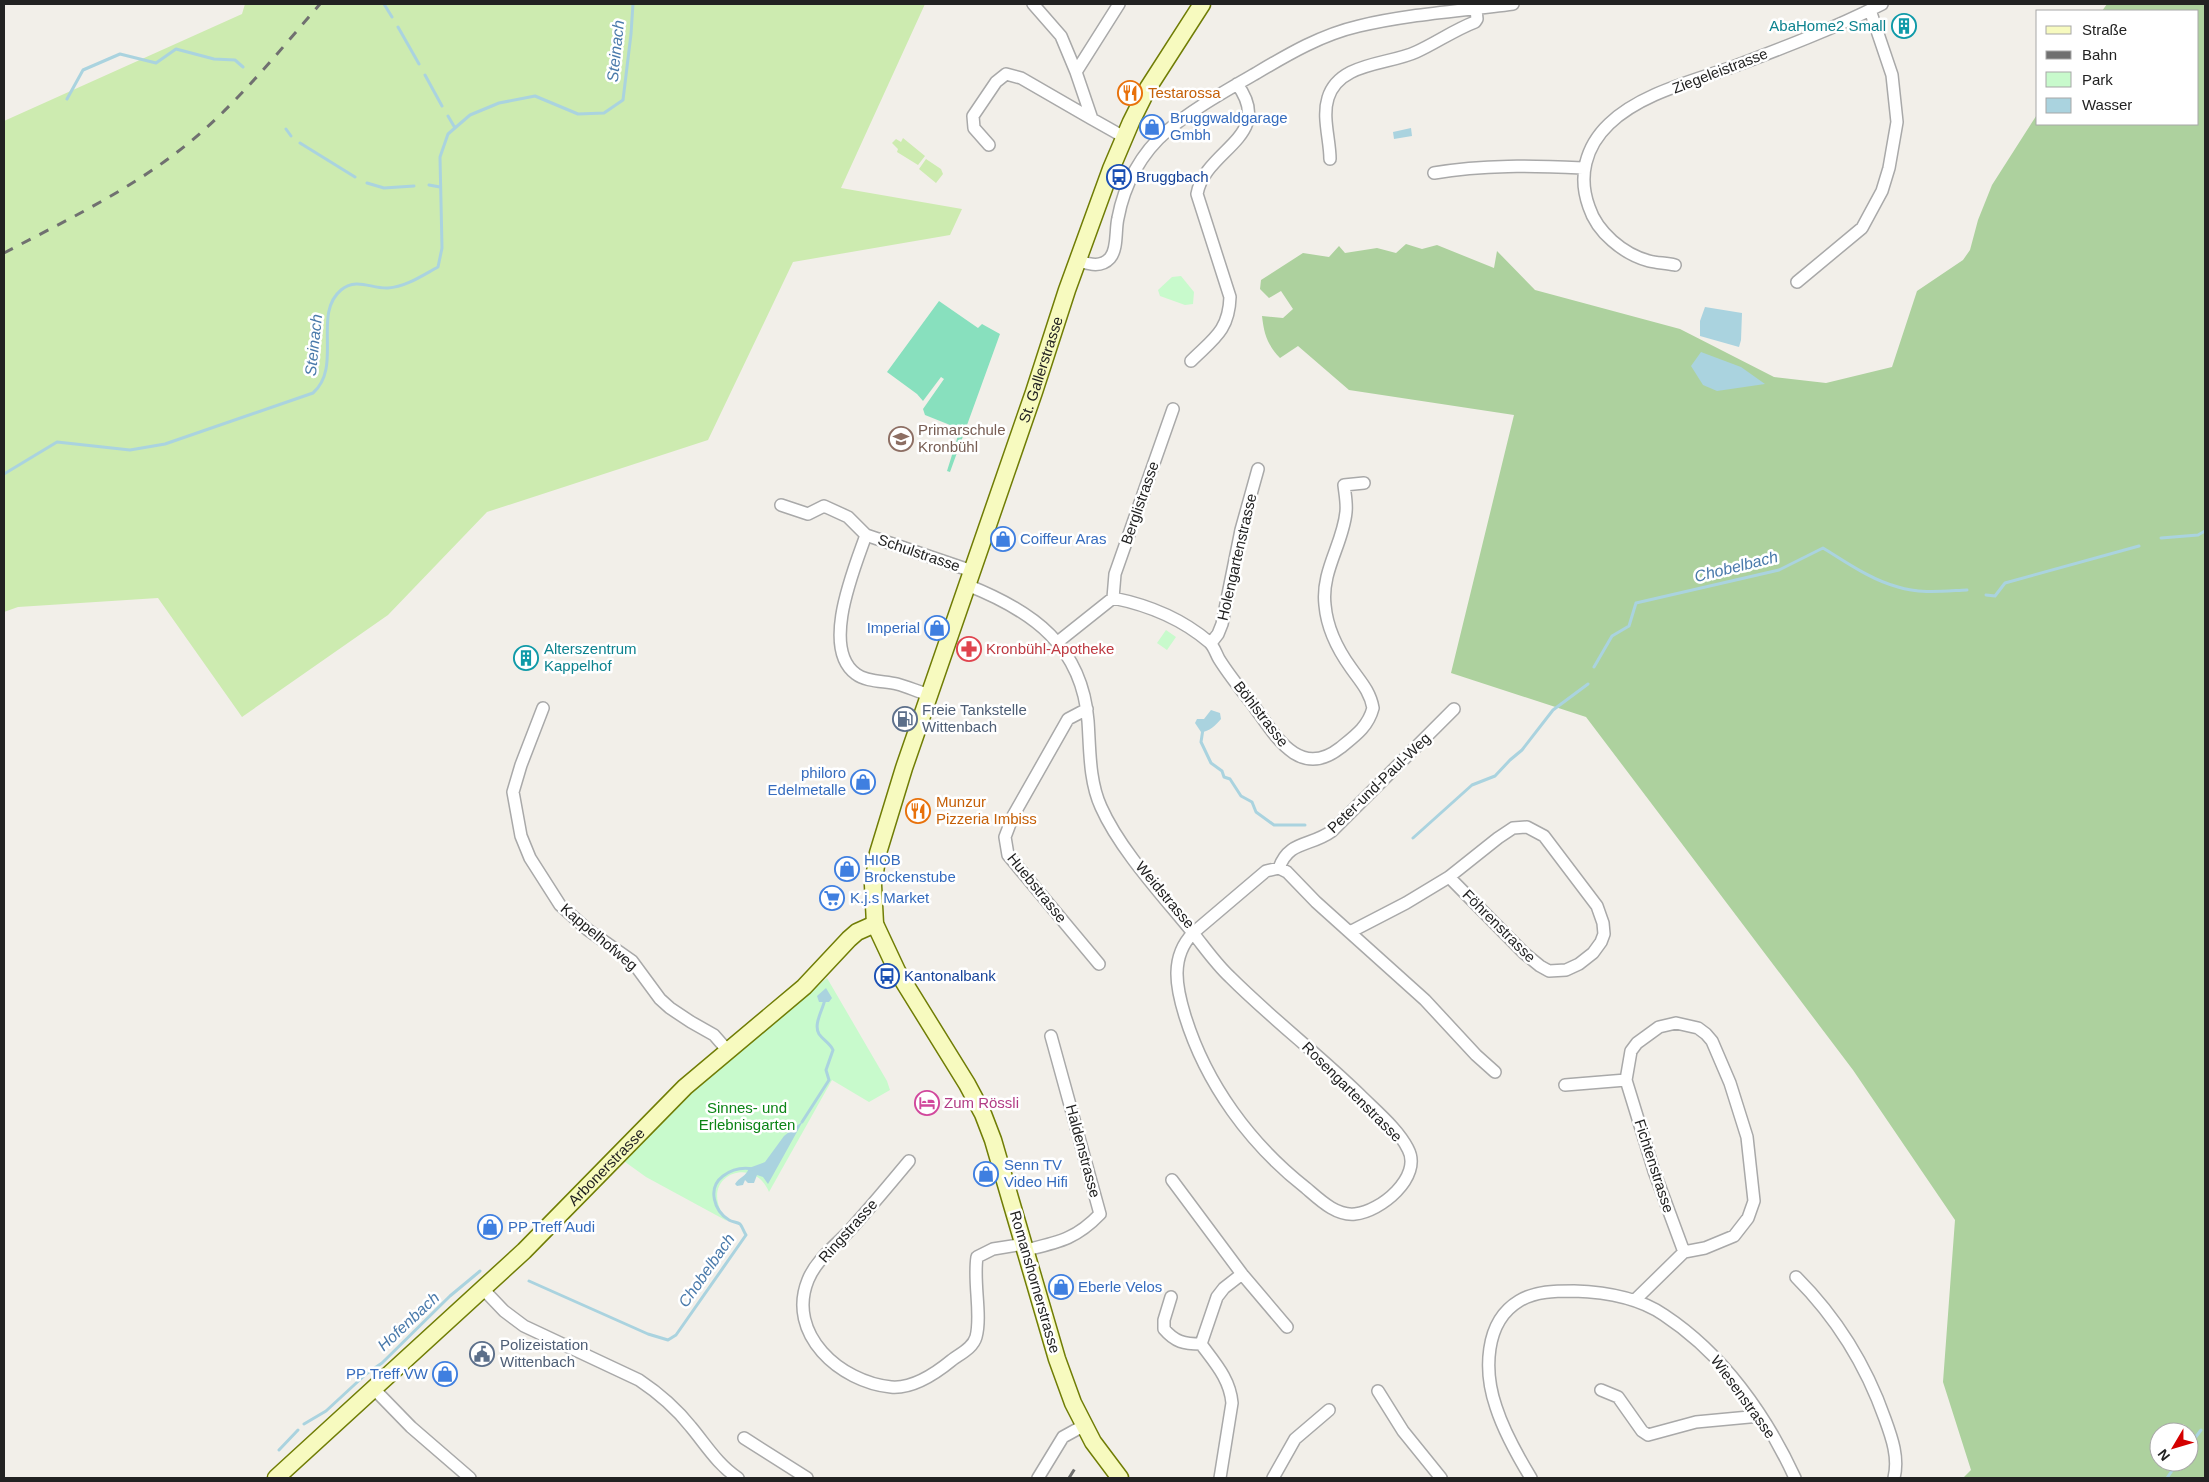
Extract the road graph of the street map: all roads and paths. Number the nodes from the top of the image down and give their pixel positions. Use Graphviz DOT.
graph roads {
  1 [pos="1033,4"];
  2 [pos="1119,4"];
  3 [pos="1202,4"];
  4 [pos="1513,4"];
  5 [pos="1882,4"];
  6 [pos="1476,9"];
  7 [pos="1870,10"];
  8 [pos="1076,72"];
  9 [pos="1237,84"];
  10 [pos="1092,119"];
  11 [pos="1124,137"];
  12 [pos="989,145"];
  13 [pos="1330,159"];
  14 [pos="1584,168"];
  15 [pos="1434,173"];
  16 [pos="1078,261"];
  17 [pos="1675,265"];
  18 [pos="1797,282"];
  19 [pos="1190,361"];
  20 [pos="1173,408"];
  21 [pos="1258,470"];
  22 [pos="1364,483"];
  23 [pos="781,505"];
  24 [pos="866,535"];
  25 [pos="970,578"];
  26 [pos="1113,598"];
  27 [pos="1059,641"];
  28 [pos="1211,643"];
  29 [pos="930,695"];
  30 [pos="543,708"];
  31 [pos="1087,709"];
  32 [pos="1454,709"];
  33 [pos="1279,868"];
  34 [pos="1450,877"];
  35 [pos="875,924"];
  36 [pos="1350,932"];
  37 [pos="1193,933"];
  38 [pos="1099,964"];
  39 [pos="1052,1036"];
  40 [pos="728,1051"];
  41 [pos="1495,1072"];
  42 [pos="1626,1080"];
  43 [pos="1565,1085"];
  44 [pos="909,1161"];
  45 [pos="1172,1180"];
  46 [pos="1025,1247"];
  47 [pos="1684,1252"];
  48 [pos="1242,1274"];
  49 [pos="1796,1277"];
  50 [pos="482,1289"];
  51 [pos="1171,1297"];
  52 [pos="1635,1300"];
  53 [pos="1287,1327"];
  54 [pos="1201,1344"];
  55 [pos="374,1389"];
  56 [pos="1600,1390"];
  57 [pos="1378,1391"];
  58 [pos="1329,1410"];
  59 [pos="1760,1416"];
  60 [pos="1083,1426"];
  61 [pos="744,1438"];
  62 [pos="276,1478"];
  63 [pos="470,1478"];
  64 [pos="738,1478"];
  65 [pos="806,1478"];
  66 [pos="1038,1478"];
  67 [pos="1118,1478"];
  68 [pos="1220,1478"];
  69 [pos="1273,1478"];
  70 [pos="1441,1478"];
  71 [pos="1531,1478"];
  72 [pos="1795,1478"];
  73 [pos="1894,1478"];
  1 -- 8 [label="street"];
  2 -- 8 [label="street"];
  3 -- 11 [label="main road, St. Gallerstrasse"];
  4 -- 6 [label="street"];
  5 -- 7 [label="street, Ziegeleistrasse"];
  6 -- 9 [label="street"];
  6 -- 13 [label="street"];
  7 -- 14 [label="street, Ziegeleistrasse"];
  7 -- 18 [label="street"];
  8 -- 10 [label="street"];
  9 -- 16 [label="street"];
  9 -- 19 [label="street"];
  10 -- 11 [label="street"];
  10 -- 12 [label="street"];
  11 -- 16 [label="main road, St. Gallerstrasse"];
  14 -- 15 [label="street"];
  14 -- 17 [label="street, Ziegeleistrasse"];
  16 -- 25 [label="main road, St. Gallerstrasse"];
  20 -- 26 [label="street, Berglistrasse"];
  21 -- 28 [label="street, Holengartenstrasse"];
  22 -- 28 [label="street, Böhlstrasse"];
  23 -- 24 [label="street, Schulstrasse"];
  24 -- 25 [label="street, Schulstrasse"];
  24 -- 29 [label="street, Schulstrasse"];
  25 -- 27 [label="street, Weidstrasse"];
  25 -- 29 [label="main road, St. Gallerstrasse"];
  26 -- 27 [label="street"];
  26 -- 28 [label="street, Böhlstrasse"];
  27 -- 31 [label="street, Weidstrasse"];
  29 -- 35 [label="main road, St. Gallerstrasse"];
  30 -- 40 [label="street, Kappelhofweg"];
  31 -- 37 [label="street, Weidstrasse"];
  31 -- 38 [label="street, Huebstrasse"];
  32 -- 33 [label="street, Peter-und-Paul-Weg"];
  33 -- 36 [label="street"];
  33 -- 37 [label="street, Weidstrasse"];
  34 -- 34 [label="street, Föhrenstrasse"];
  34 -- 36 [label="street, Föhrenstrasse"];
  35 -- 40 [label="main road, Arbonerstrasse"];
  35 -- 46 [label="main road, Romanshornerstrasse"];
  36 -- 41 [label="street"];
  37 -- 37 [label="street, Rosengartenstrasse"];
  39 -- 46 [label="street, Haldenstrasse"];
  40 -- 50 [label="main road, Arbonerstrasse"];
  42 -- 43 [label="street"];
  42 -- 47 [label="street, Fichtenstrasse"];
  42 -- 47 [label="street, Fichtenstrasse"];
  44 -- 46 [label="street, Ringstrasse"];
  45 -- 48 [label="street"];
  46 -- 60 [label="main road, Romanshornerstrasse"];
  47 -- 52 [label="street"];
  48 -- 53 [label="street"];
  48 -- 54 [label="street"];
  49 -- 73 [label="street"];
  50 -- 55 [label="main road, Arbonerstrasse"];
  50 -- 64 [label="street"];
  51 -- 54 [label="street"];
  52 -- 59 [label="street, Wiesenstrasse"];
  52 -- 71 [label="street, Wiesenstrasse"];
  54 -- 68 [label="street"];
  55 -- 62 [label="main road, Arbonerstrasse"];
  55 -- 63 [label="street"];
  56 -- 59 [label="street"];
  57 -- 70 [label="street"];
  58 -- 69 [label="street"];
  59 -- 72 [label="street, Wiesenstrasse"];
  60 -- 66 [label="street"];
  60 -- 67 [label="main road, Romanshornerstrasse"];
  61 -- 65 [label="street"];
}
